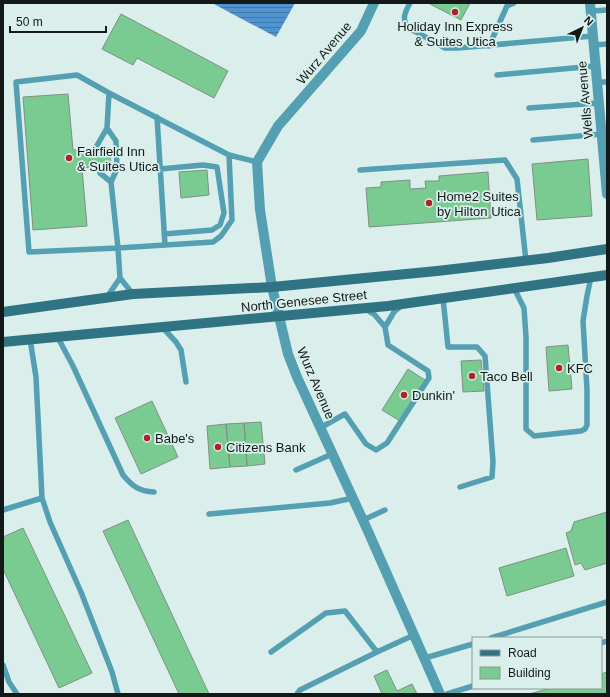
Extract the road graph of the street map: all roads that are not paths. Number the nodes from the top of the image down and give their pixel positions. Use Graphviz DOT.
graph roads {
  1 [pos="374,3"];
  2 [pos="410,3"];
  3 [pos="514,3"];
  4 [pos="590,7"];
  5 [pos="607,10"];
  6 [pos="593,40"];
  7 [pos="607,44"];
  8 [pos="489,46"];
  9 [pos="595,66"];
  10 [pos="497,74"];
  11 [pos="602,82"];
  12 [pos="109,93"];
  13 [pos="599,103"];
  14 [pos="529,108"];
  15 [pos="157,117"];
  16 [pos="604,119"];
  17 [pos="107,128"];
  18 [pos="602,134"];
  19 [pos="533,140"];
  20 [pos="95,149"];
  21 [pos="605,151"];
  22 [pos="229,155"];
  23 [pos="257,162"];
  24 [pos="98,166"];
  25 [pos="160,169"];
  26 [pos="360,170"];
  27 [pos="111,182"];
  28 [pos="607,194"];
  29 [pos="164,234"];
  30 [pos="165,245"];
  31 [pos="118,248"];
  32 [pos="607,249"];
  33 [pos="526,261"];
  34 [pos="607,275"];
  35 [pos="592,277"];
  36 [pos="120,278"];
  37 [pos="272,287"];
  38 [pos="514,288"];
  39 [pos="133,294"];
  40 [pos="107,298"];
  41 [pos="443,298"];
  42 [pos="403,304"];
  43 [pos="364,308"];
  44 [pos="3,312"];
  45 [pos="279,316"];
  46 [pos="385,326"];
  47 [pos="162,327"];
  48 [pos="57,336"];
  49 [pos="30,339"];
  50 [pos="3,342"];
  51 [pos="186,382"];
  52 [pos="320,428"];
  53 [pos="332,454"];
  54 [pos="296,470"];
  55 [pos="460,487"];
  56 [pos="154,492"];
  57 [pos="42,498"];
  58 [pos="353,498"];
  59 [pos="3,510"];
  60 [pos="385,510"];
  61 [pos="209,514"];
  62 [pos="363,520"];
  63 [pos="607,602"];
  64 [pos="414,635"];
  65 [pos="494,637"];
  66 [pos="472,644"];
  67 [pos="271,652"];
  68 [pos="377,652"];
  69 [pos="425,658"];
  70 [pos="3,665"];
  71 [pos="472,686"];
  72 [pos="17,694"];
  73 [pos="118,694"];
  74 [pos="297,694"];
  75 [pos="440,694"];
  76 [pos="447,694"];
  1 -- 23 [label="street, Wurz Avenue"];
  2 -- 8 [label="lane"];
  3 -- 8 [label="lane"];
  4 -- 5 [label="lane"];
  4 -- 6 [label="street, Wells Avenue"];
  6 -- 7 [label="lane"];
  6 -- 8 [label="lane"];
  6 -- 9 [label="street, Wells Avenue"];
  9 -- 10 [label="lane"];
  9 -- 11 [label="street, Wells Avenue"];
  11 -- 13 [label="street, Wells Avenue"];
  12 -- 15 [label="lane"];
  12 -- 17 [label="lane"];
  12 -- 31 [label="lane"];
  13 -- 14 [label="lane"];
  13 -- 16 [label="street, Wells Avenue"];
  15 -- 22 [label="lane"];
  15 -- 25 [label="lane"];
  16 -- 18 [label="street, Wells Avenue"];
  17 -- 20 [label="lane"];
  17 -- 27 [label="lane"];
  18 -- 19 [label="lane"];
  18 -- 21 [label="street, Wells Avenue"];
  21 -- 28 [label="street, Wells Avenue"];
  22 -- 23 [label="lane"];
  22 -- 30 [label="lane"];
  23 -- 37 [label="street, Wurz Avenue"];
  24 -- 27 [label="lane"];
  25 -- 29 [label="lane"];
  25 -- 29 [label="lane"];
  26 -- 33 [label="lane"];
  27 -- 31 [label="lane"];
  29 -- 30 [label="lane"];
  30 -- 31 [label="lane"];
  31 -- 36 [label="lane"];
  32 -- 33 [label="main road, North Genesee Street"];
  33 -- 37 [label="main road, North Genesee Street"];
  34 -- 35 [label="main road, North Genesee Street"];
  35 -- 38 [label="main road, North Genesee Street"];
  35 -- 38 [label="lane"];
  36 -- 39 [label="lane"];
  36 -- 40 [label="lane"];
  37 -- 39 [label="main road, North Genesee Street"];
  37 -- 45 [label="street, Wurz Avenue"];
  38 -- 41 [label="main road, North Genesee Street"];
  39 -- 40 [label="main road, North Genesee Street"];
  40 -- 44 [label="main road, North Genesee Street"];
  41 -- 42 [label="main road, North Genesee Street"];
  41 -- 55 [label="lane"];
  42 -- 43 [label="main road, North Genesee Street"];
  42 -- 46 [label="lane"];
  43 -- 45 [label="main road, North Genesee Street"];
  43 -- 46 [label="lane"];
  45 -- 47 [label="main road, North Genesee Street"];
  45 -- 52 [label="street, Wurz Avenue"];
  46 -- 52 [label="lane"];
  47 -- 48 [label="main road, North Genesee Street"];
  47 -- 51 [label="lane"];
  48 -- 49 [label="main road, North Genesee Street"];
  48 -- 56 [label="lane"];
  49 -- 50 [label="main road, North Genesee Street"];
  49 -- 57 [label="lane"];
  52 -- 53 [label="street, Wurz Avenue"];
  53 -- 54 [label="lane"];
  53 -- 58 [label="street, Wurz Avenue"];
  57 -- 59 [label="lane"];
  57 -- 73 [label="lane"];
  58 -- 61 [label="lane"];
  58 -- 62 [label="street, Wurz Avenue"];
  60 -- 62 [label="lane"];
  62 -- 64 [label="street, Wurz Avenue"];
  63 -- 65 [label="lane"];
  64 -- 68 [label="lane"];
  64 -- 69 [label="street, Wurz Avenue"];
  66 -- 69 [label="lane"];
  67 -- 68 [label="lane"];
  68 -- 74 [label="lane"];
  69 -- 75 [label="street, Wurz Avenue"];
  70 -- 72 [label="lane"];
  71 -- 76 [label="lane"];
}
